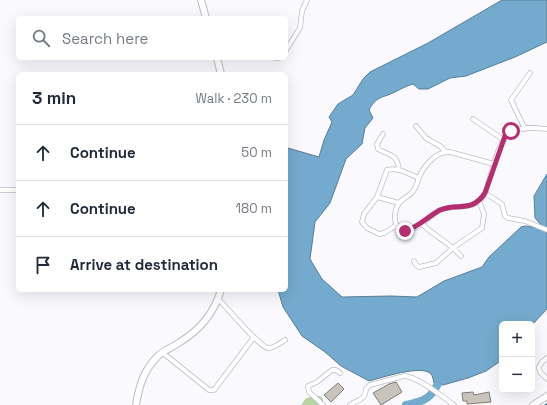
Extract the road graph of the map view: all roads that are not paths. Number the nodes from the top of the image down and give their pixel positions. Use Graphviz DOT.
graph roads {
  1 [pos="201,0"];
  2 [pos="307,0"];
  3 [pos="205,16"];
  4 [pos="288,47"];
  5 [pos="218,60"];
  6 [pos="220,72"];
  7 [pos="530,73"];
  8 [pos="473,119"];
  9 [pos="416,126"];
  10 [pos="525,128"];
  11 [pos="547,129"];
  12 [pos="383,134"];
  13 [pos="504,140"];
  14 [pos="446,152"];
  15 [pos="494,164"];
  16 [pos="399,170"];
  17 [pos="419,178"];
  18 [pos="0,190"];
  19 [pos="16,190"];
  20 [pos="485,193"];
  21 [pos="377,197"];
  22 [pos="479,201"];
  23 [pos="400,203"];
  24 [pos="422,224"];
  25 [pos="397,225"];
  26 [pos="547,230"];
  27 [pos="454,247"];
  28 [pos="462,256"];
  29 [pos="414,261"];
  30 [pos="220,292"];
  31 [pos="218,299"];
  32 [pos="254,337"];
  33 [pos="285,340"];
  34 [pos="163,353"];
  35 [pos="547,358"];
  36 [pos="340,373"];
  37 [pos="547,379"];
  38 [pos="547,396"];
  39 [pos="136,405"];
  40 [pos="323,405"];
  41 [pos="350,405"];
  42 [pos="454,405"];
  43 [pos="533,405"];
  1 -- 3 [label="main road"];
  2 -- 4 [label="street"];
  5 -- 6 [label="main road"];
  7 -- 10 [label="street"];
  8 -- 13 [label="street"];
  9 -- 14 [label="street"];
  10 -- 11 [label="street"];
  10 -- 13 [label="street"];
  12 -- 16 [label="street"];
  13 -- 15 [label="street"];
  14 -- 15 [label="street"];
  14 -- 17 [label="street"];
  15 -- 20 [label="street"];
  16 -- 17 [label="street"];
  16 -- 21 [label="street"];
  17 -- 23 [label="street"];
  18 -- 19 [label="street"];
  20 -- 22 [label="street"];
  20 -- 26 [label="street"];
  21 -- 23 [label="street"];
  21 -- 25 [label="street"];
  22 -- 24 [label="street"];
  22 -- 27 [label="street"];
  23 -- 25 [label="street"];
  24 -- 25 [label="street"];
  24 -- 27 [label="street"];
  27 -- 28 [label="street"];
  27 -- 29 [label="street"];
  30 -- 31 [label="main road"];
  31 -- 32 [label="street"];
  31 -- 34 [label="main road"];
  32 -- 33 [label="street"];
  32 -- 34 [label="street"];
  34 -- 39 [label="main road"];
  35 -- 37 [label="street"];
  36 -- 40 [label="street"];
  38 -- 43 [label="main road"];
  41 -- 42 [label="street"];
}
